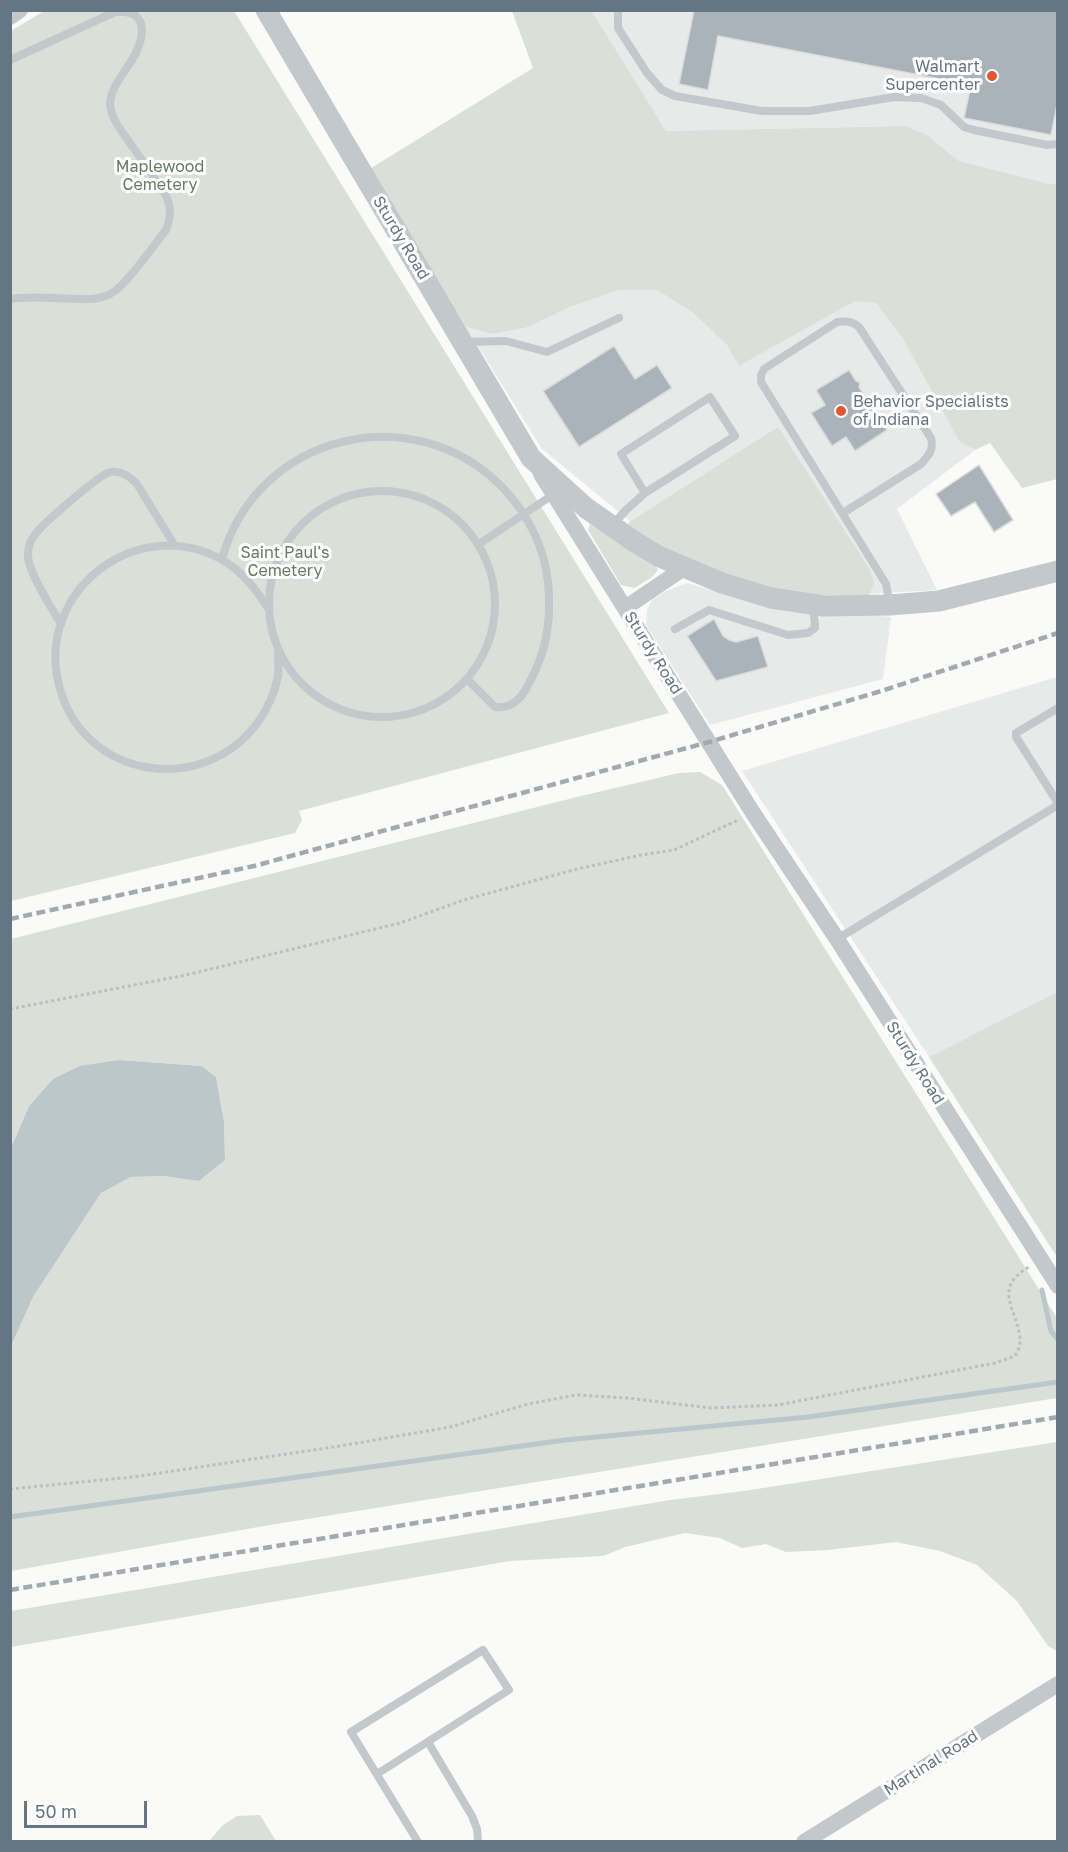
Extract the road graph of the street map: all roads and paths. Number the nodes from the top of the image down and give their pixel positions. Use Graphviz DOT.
graph roads {
  1 [pos="20,10"];
  2 [pos="266,10"];
  3 [pos="618,10"];
  4 [pos="10,16"];
  5 [pos="10,60"];
  6 [pos="1058,144"];
  7 [pos="10,298"];
  8 [pos="619,318"];
  9 [pos="462,342"];
  10 [pos="531,458"];
  11 [pos="645,493"];
  12 [pos="554,494"];
  13 [pos="843,513"];
  14 [pos="524,514"];
  15 [pos="612,526"];
  16 [pos="479,544"];
  17 [pos="175,546"];
  18 [pos="222,560"];
  19 [pos="684,568"];
  20 [pos="1058,571"];
  21 [pos="813,604"];
  22 [pos="890,605"];
  23 [pos="268,608"];
  24 [pos="625,608"];
  25 [pos="61,624"];
  26 [pos="675,629"];
  27 [pos="278,651"];
  28 [pos="467,678"];
  29 [pos="1058,708"];
  30 [pos="1058,804"];
  31 [pos="753,813"];
  32 [pos="837,939"];
  33 [pos="10,1009"];
  34 [pos="1041,1260"];
  35 [pos="1058,1286"];
  36 [pos="10,1489"];
  37 [pos="1058,1683"];
  38 [pos="428,1742"];
  39 [pos="377,1774"];
  40 [pos="418,1842"];
  41 [pos="478,1842"];
  42 [pos="804,1842"];
  1 -- 4 [label="street"];
  2 -- 9 [label="street, Sturdy Road"];
  3 -- 6 [label="lane"];
  5 -- 7 [label="lane"];
  8 -- 9 [label="lane"];
  9 -- 10 [label="street, Sturdy Road"];
  10 -- 12 [label="street, Sturdy Road"];
  10 -- 15 [label="street"];
  11 -- 11 [label="lane"];
  11 -- 15 [label="lane"];
  12 -- 14 [label="lane"];
  12 -- 24 [label="street, Sturdy Road"];
  13 -- 13 [label="lane"];
  13 -- 22 [label="lane"];
  14 -- 16 [label="lane"];
  14 -- 18 [label="lane"];
  14 -- 28 [label="lane"];
  15 -- 19 [label="street"];
  16 -- 23 [label="lane"];
  16 -- 28 [label="lane"];
  17 -- 18 [label="lane"];
  17 -- 25 [label="lane"];
  17 -- 25 [label="lane"];
  18 -- 23 [label="lane"];
  19 -- 21 [label="street"];
  19 -- 24 [label="street"];
  20 -- 22 [label="street"];
  21 -- 22 [label="street"];
  21 -- 26 [label="lane"];
  23 -- 27 [label="lane"];
  24 -- 31 [label="street, Sturdy Road"];
  25 -- 27 [label="lane"];
  27 -- 28 [label="lane"];
  29 -- 30 [label="lane"];
  30 -- 32 [label="lane"];
  31 -- 32 [label="street, Sturdy Road"];
  31 -- 33 [label="path"];
  32 -- 34 [label="street, Sturdy Road"];
  34 -- 35 [label="street, Sturdy Road"];
  34 -- 36 [label="path"];
  37 -- 42 [label="street, Martinal Road"];
  38 -- 39 [label="lane"];
  38 -- 39 [label="lane"];
  38 -- 41 [label="lane"];
  39 -- 40 [label="lane"];
}
